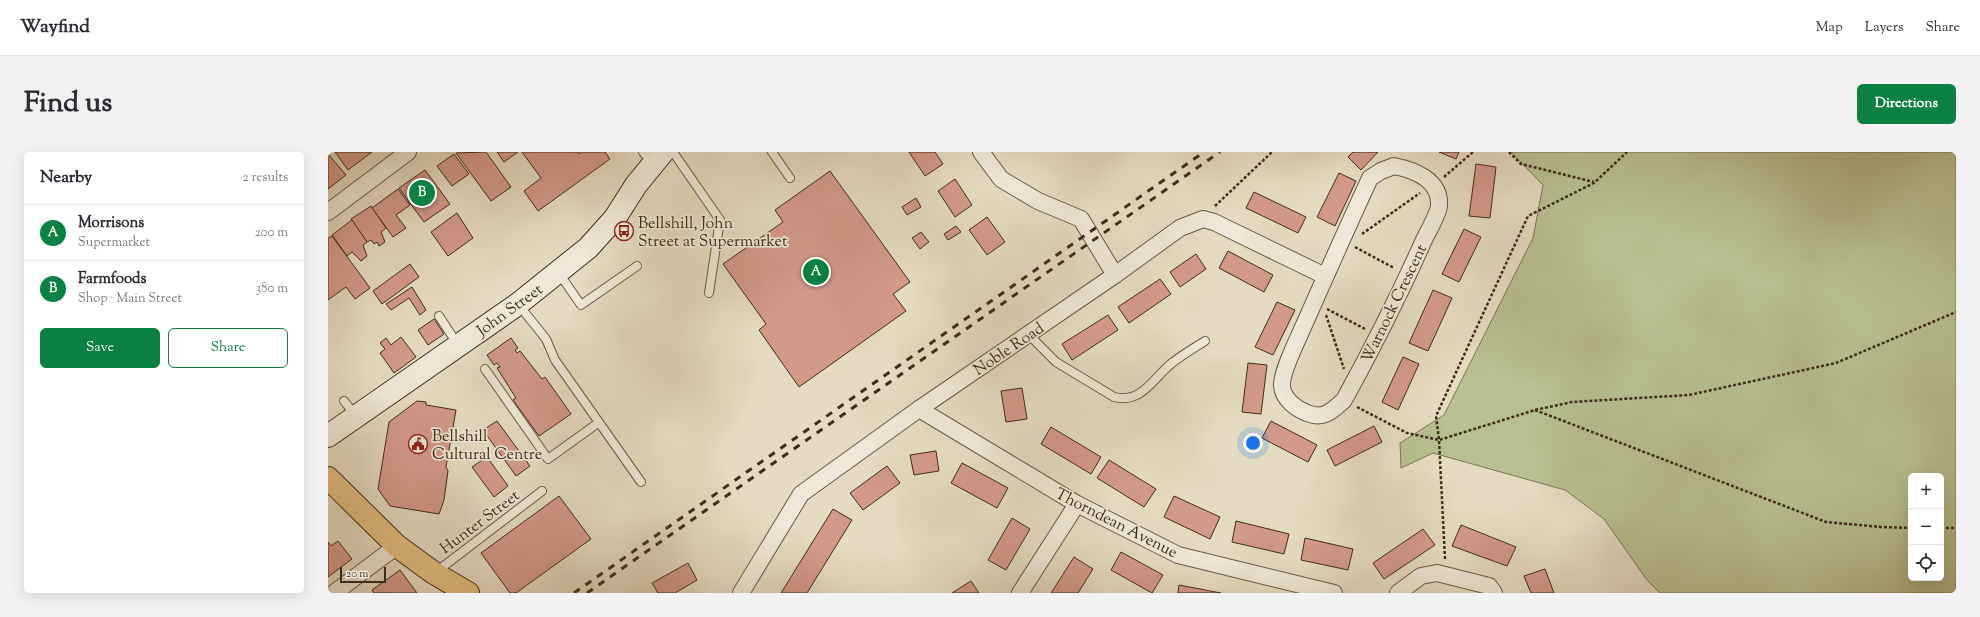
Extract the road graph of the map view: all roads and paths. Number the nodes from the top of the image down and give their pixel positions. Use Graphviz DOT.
graph roads {
  1 [pos="408,152"];
  2 [pos="673,152"];
  3 [pos="772,152"];
  4 [pos="981,152"];
  5 [pos="1272,152"];
  6 [pos="1473,152"];
  7 [pos="1509,152"];
  8 [pos="1627,152"];
  9 [pos="653,156"];
  10 [pos="790,178"];
  11 [pos="1432,183"];
  12 [pos="1594,183"];
  13 [pos="328,212"];
  14 [pos="1203,220"];
  15 [pos="1345,242"];
  16 [pos="637,266"];
  17 [pos="558,272"];
  18 [pos="1115,275"];
  19 [pos="1408,275"];
  20 [pos="1325,276"];
  21 [pos="709,293"];
  22 [pos="518,304"];
  23 [pos="1956,312"];
  24 [pos="439,316"];
  25 [pos="1028,334"];
  26 [pos="1377,336"];
  27 [pos="1205,341"];
  28 [pos="458,345"];
  29 [pos="485,369"];
  30 [pos="1345,373"];
  31 [pos="1344,400"];
  32 [pos="919,409"];
  33 [pos="1535,410"];
  34 [pos="598,423"];
  35 [pos="328,436"];
  36 [pos="1438,440"];
  37 [pos="328,478"];
  38 [pos="641,482"];
  39 [pos="542,491"];
  40 [pos="1077,504"];
  41 [pos="1908,528"];
  42 [pos="1944,528"];
  43 [pos="1956,528"];
  44 [pos="397,546"];
  45 [pos="434,573"];
  46 [pos="1440,574"];
  47 [pos="340,591"];
  48 [pos="468,593"];
  49 [pos="741,593"];
  50 [pos="1020,593"];
  51 [pos="1334,593"];
  52 [pos="1398,593"];
  53 [pos="1494,593"];
  1 -- 13 [label="street"];
  2 -- 21 [label="lane"];
  3 -- 10 [label="lane"];
  4 -- 18 [label="street"];
  5 -- 14 [label="path"];
  6 -- 11 [label="path"];
  7 -- 12 [label="path"];
  8 -- 12 [label="path"];
  9 -- 17 [label="street, John Street"];
  11 -- 15 [label="path"];
  11 -- 15 [label="street, Warnock Crescent"];
  11 -- 19 [label="street, Warnock Crescent"];
  12 -- 36 [label="path"];
  14 -- 18 [label="street, Noble Road"];
  14 -- 20 [label="street"];
  15 -- 19 [label="path"];
  15 -- 20 [label="street, Warnock Crescent"];
  16 -- 17 [label="lane"];
  17 -- 22 [label="street, John Street"];
  18 -- 25 [label="street, Noble Road"];
  19 -- 26 [label="street, Warnock Crescent"];
  20 -- 31 [label="street, Warnock Crescent"];
  22 -- 28 [label="street, John Street"];
  22 -- 34 [label="lane"];
  23 -- 33 [label="path"];
  24 -- 28 [label="lane"];
  25 -- 27 [label="lane"];
  25 -- 32 [label="street, Noble Road"];
  26 -- 30 [label="path"];
  26 -- 31 [label="street, Warnock Crescent"];
  28 -- 35 [label="street, John Street"];
  29 -- 34 [label="lane"];
  31 -- 36 [label="path"];
  32 -- 40 [label="street, Thorndean Avenue"];
  32 -- 49 [label="street, Noble Road"];
  33 -- 36 [label="path"];
  33 -- 41 [label="path"];
  34 -- 38 [label="lane"];
  36 -- 46 [label="path"];
  37 -- 44 [label="main road"];
  39 -- 45 [label="lane, Hunter Street"];
  40 -- 50 [label="street"];
  40 -- 51 [label="street, Thorndean Avenue"];
  42 -- 43 [label="path"];
  44 -- 45 [label="main road"];
  44 -- 47 [label="street"];
  45 -- 48 [label="main road"];
  46 -- 52 [label="street"];
  46 -- 53 [label="street"];
}
